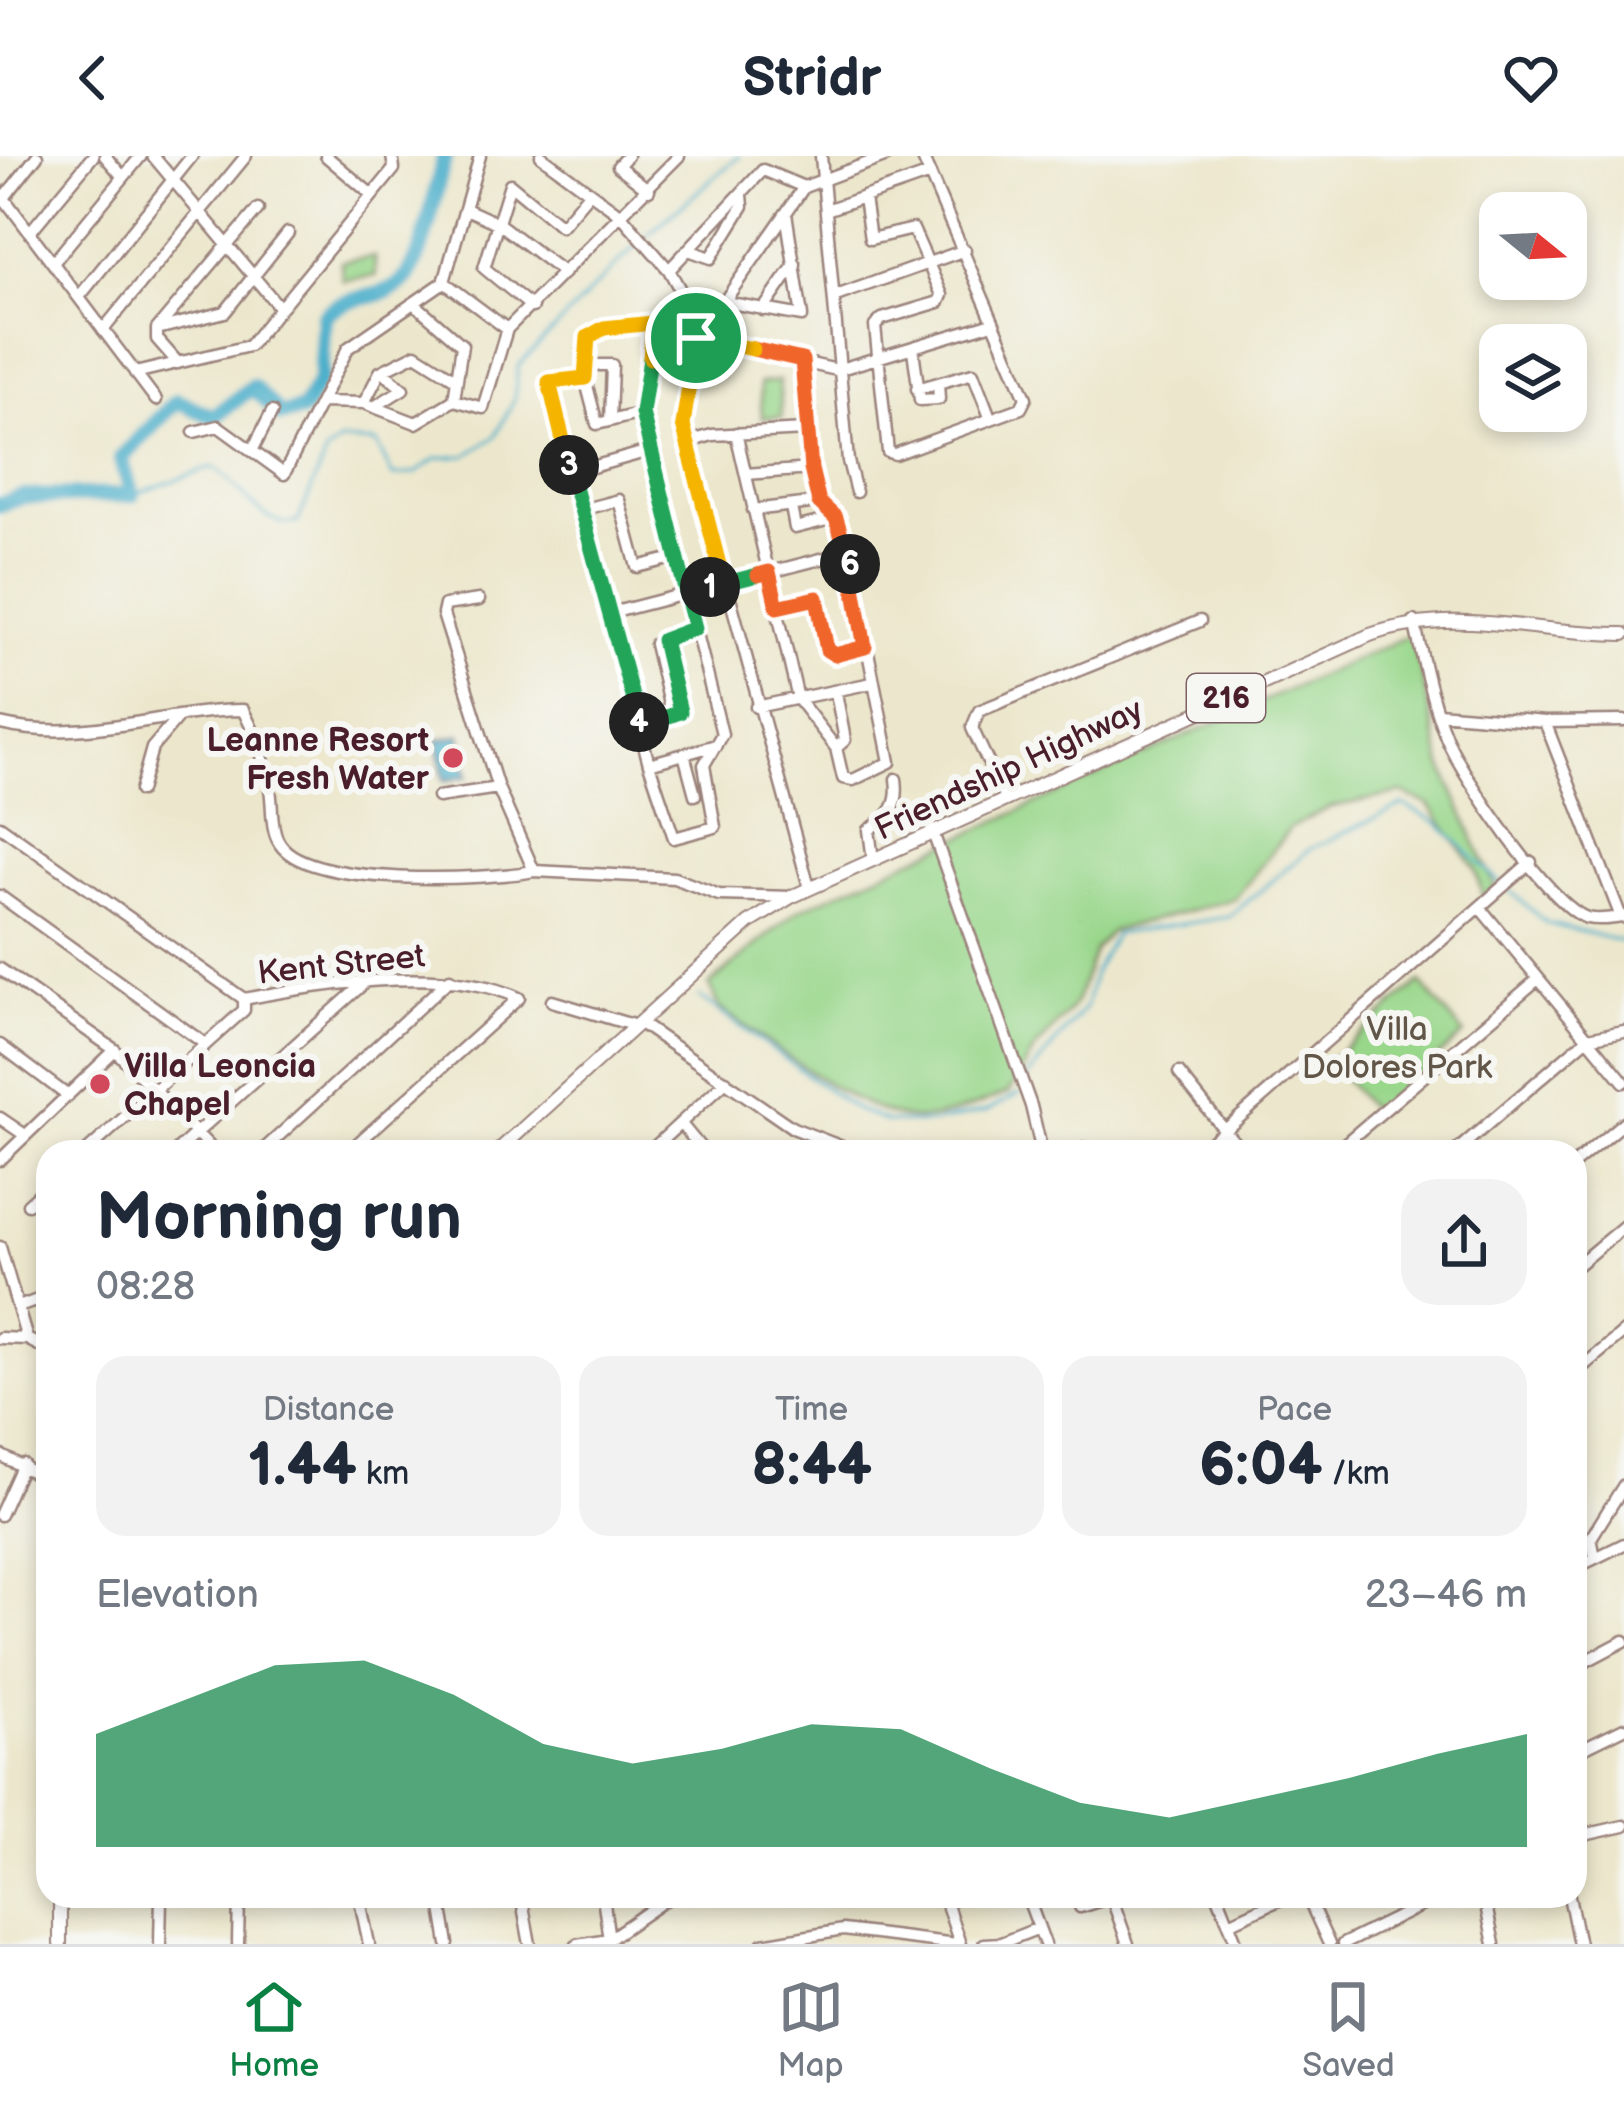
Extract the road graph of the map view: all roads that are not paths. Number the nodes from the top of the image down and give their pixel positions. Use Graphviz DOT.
graph roads {
  1 [pos="37,156"];
  2 [pos="93,156"];
  3 [pos="105,156"];
  4 [pos="141,156"];
  5 [pos="153,156"];
  6 [pos="192,156"];
  7 [pos="246,156"];
  8 [pos="326,156"];
  9 [pos="480,156"];
  10 [pos="541,156"];
  11 [pos="572,156"];
  12 [pos="628,156"];
  13 [pos="679,156"];
  14 [pos="821,156"];
  15 [pos="842,156"];
  16 [pos="922,156"];
  17 [pos="884,157"];
  18 [pos="393,158"];
  19 [pos="850,169"];
  20 [pos="560,171"];
  21 [pos="930,175"];
  22 [pos="823,176"];
  23 [pos="123,177"];
  24 [pos="172,179"];
  25 [pos="804,188"];
  26 [pos="650,190"];
  27 [pos="590,192"];
  28 [pos="372,195"];
  29 [pos="742,195"];
  30 [pos="2,196"];
  31 [pos="864,198"];
  32 [pos="258,208"];
  33 [pos="466,209"];
  34 [pos="829,209"];
  35 [pos="199,213"];
  36 [pos="621,214"];
  37 [pos="786,214"];
  38 [pos="499,224"];
  39 [pos="30,232"];
  40 [pos="288,233"];
  41 [pos="226,246"];
  42 [pos="691,250"];
  43 [pos="965,250"];
  44 [pos="52,263"];
  45 [pos="795,264"];
  46 [pos="929,264"];
  47 [pos="669,271"];
  48 [pos="564,273"];
  49 [pos="252,278"];
  50 [pos="444,282"];
  51 [pos="836,296"];
  52 [pos="79,297"];
  53 [pos="725,302"];
  54 [pos="416,305"];
  55 [pos="279,307"];
  56 [pos="532,307"];
  57 [pos="763,310"];
  58 [pos="993,322"];
  59 [pos="699,324"];
  60 [pos="158,329"];
  61 [pos="507,329"];
  62 [pos="103,330"];
  63 [pos="696,338"];
  64 [pos="913,350"];
  65 [pos="802,360"];
  66 [pos="879,360"];
  67 [pos="178,363"];
  68 [pos="841,370"];
  69 [pos="382,371"];
  70 [pos="585,371"];
  71 [pos="135,373"];
  72 [pos="454,378"];
  73 [pos="156,400"];
  74 [pos="454,400"];
  75 [pos="321,402"];
  76 [pos="369,405"];
  77 [pos="272,412"];
  78 [pos="642,413"];
  79 [pos="990,417"];
  80 [pos="610,421"];
  81 [pos="805,430"];
  82 [pos="194,433"];
  83 [pos="736,433"];
  84 [pos="688,442"];
  85 [pos="252,451"];
  86 [pos="650,451"];
  87 [pos="811,469"];
  88 [pos="571,473"];
  89 [pos="746,474"];
  90 [pos="856,492"];
  91 [pos="819,502"];
  92 [pos="791,507"];
  93 [pos="581,510"];
  94 [pos="754,510"];
  95 [pos="836,518"];
  96 [pos="848,552"];
  97 [pos="677,557"];
  98 [pos="769,572"];
  99 [pos="724,584"];
  100 [pos="686,593"];
  101 [pos="479,600"];
  102 [pos="777,607"];
  103 [pos="611,614"];
  104 [pos="1199,621"];
  105 [pos="1414,621"];
  106 [pos="695,628"];
  107 [pos="1624,634"];
  108 [pos="865,647"];
  109 [pos="872,683"];
  110 [pos="836,693"];
  111 [pos="798,699"];
  112 [pos="756,707"];
  113 [pos="181,713"];
  114 [pos="1438,713"];
  115 [pos="1624,721"];
  116 [pos="1546,722"];
  117 [pos="0,724"];
  118 [pos="640,727"];
  119 [pos="716,745"];
  120 [pos="836,748"];
  121 [pos="684,754"];
  122 [pos="649,764"];
  123 [pos="896,779"];
  124 [pos="498,788"];
  125 [pos="140,790"];
  126 [pos="709,793"];
  127 [pos="1004,796"];
  128 [pos="438,797"];
  129 [pos="0,826"];
  130 [pos="932,830"];
  131 [pos="873,860"];
  132 [pos="1531,862"];
  133 [pos="534,871"];
  134 [pos="809,887"];
  135 [pos="0,896"];
  136 [pos="791,897"];
  137 [pos="1481,909"];
  138 [pos="1623,917"];
  139 [pos="0,969"];
  140 [pos="450,980"];
  141 [pos="1538,980"];
  142 [pos="362,985"];
  143 [pos="244,999"];
  144 [pos="552,1001"];
  145 [pos="638,1024"];
  146 [pos="1624,1031"];
  147 [pos="1588,1038"];
  148 [pos="205,1044"];
  149 [pos="0,1045"];
  150 [pos="115,1050"];
  151 [pos="1179,1073"];
  152 [pos="727,1082"];
  153 [pos="1624,1082"];
  154 [pos="158,1089"];
  155 [pos="68,1096"];
  156 [pos="0,1118"];
  157 [pos="1624,1122"];
  158 [pos="681,1124"];
  159 [pos="1224,1131"];
  160 [pos="196,1133"];
  161 [pos="25,1136"];
  162 [pos="100,1140"];
  163 [pos="189,1140"];
  164 [pos="203,1140"];
  165 [pos="274,1140"];
  166 [pos="360,1140"];
  167 [pos="510,1140"];
  168 [pos="663,1140"];
  169 [pos="694,1140"];
  170 [pos="822,1140"];
  171 [pos="1039,1140"];
  172 [pos="1213,1140"];
  173 [pos="1232,1140"];
  174 [pos="1349,1140"];
  175 [pos="1469,1140"];
  176 [pos="1587,1153"];
  177 [pos="0,1160"];
  178 [pos="36,1197"];
  179 [pos="28,1204"];
  180 [pos="1624,1226"];
  181 [pos="0,1247"];
  182 [pos="1587,1257"];
  183 [pos="36,1301"];
  184 [pos="19,1307"];
  185 [pos="1624,1332"];
  186 [pos="0,1337"];
  187 [pos="27,1340"];
  188 [pos="36,1344"];
  189 [pos="1587,1363"];
  190 [pos="0,1455"];
  191 [pos="23,1464"];
  192 [pos="36,1472"];
  193 [pos="1624,1485"];
  194 [pos="0,1515"];
  195 [pos="1624,1544"];
  196 [pos="1594,1557"];
  197 [pos="1587,1561"];
  198 [pos="1624,1642"];
  199 [pos="1587,1661"];
  200 [pos="1624,1728"];
  201 [pos="1587,1746"];
  202 [pos="1624,1826"];
  203 [pos="1587,1834"];
  204 [pos="60,1908"];
  205 [pos="161,1908"];
  206 [pos="239,1908"];
  207 [pos="362,1908"];
  208 [pos="442,1908"];
  209 [pos="523,1908"];
  210 [pos="604,1908"];
  211 [pos="655,1908"];
  212 [pos="948,1908"];
  213 [pos="1032,1908"];
  214 [pos="1115,1908"];
  215 [pos="1223,1908"];
  216 [pos="1262,1908"];
  217 [pos="1313,1908"];
  218 [pos="1416,1908"];
  219 [pos="1486,1908"];
  220 [pos="1572,1908"];
  221 [pos="1229,1923"];
  222 [pos="1039,1928"];
  223 [pos="610,1942"];
  224 [pos="60,1944"];
  225 [pos="160,1944"];
  226 [pos="238,1944"];
  227 [pos="369,1944"];
  228 [pos="448,1944"];
  229 [pos="530,1944"];
  230 [pos="577,1944"];
  231 [pos="763,1944"];
  232 [pos="958,1944"];
  233 [pos="983,1944"];
  234 [pos="1045,1944"];
  235 [pos="1128,1944"];
  236 [pos="1238,1944"];
  237 [pos="1330,1944"];
  238 [pos="1343,1944"];
  239 [pos="1494,1944"];
  240 [pos="1579,1944"];
  1 -- 30 [label="street"];
  2 -- 39 [label="street"];
  3 -- 23 [label="street"];
  4 -- 23 [label="street"];
  5 -- 24 [label="street"];
  6 -- 24 [label="street"];
  7 -- 35 [label="street"];
  8 -- 28 [label="street"];
  9 -- 33 [label="street"];
  10 -- 20 [label="street"];
  11 -- 20 [label="street"];
  12 -- 26 [label="street"];
  13 -- 26 [label="street"];
  14 -- 22 [label="street"];
  15 -- 19 [label="street"];
  16 -- 21 [label="street"];
  17 -- 19 [label="street"];
  18 -- 28 [label="street"];
  19 -- 22 [label="street"];
  20 -- 27 [label="street"];
  21 -- 31 [label="street"];
  21 -- 43 [label="street"];
  22 -- 25 [label="street"];
  22 -- 34 [label="street"];
  23 -- 44 [label="street"];
  24 -- 35 [label="street"];
  24 -- 52 [label="street"];
  25 -- 29 [label="street"];
  25 -- 37 [label="street"];
  26 -- 36 [label="street"];
  27 -- 36 [label="street"];
  27 -- 38 [label="street"];
  28 -- 55 [label="street"];
  29 -- 42 [label="street"];
  29 -- 42 [label="street"];
  30 -- 39 [label="street"];
  31 -- 34 [label="street"];
  31 -- 46 [label="street"];
  32 -- 41 [label="street"];
  33 -- 38 [label="street"];
  33 -- 50 [label="street"];
  34 -- 51 [label="street"];
  35 -- 41 [label="street"];
  35 -- 62 [label="street"];
  36 -- 47 [label="street"];
  36 -- 48 [label="street"];
  37 -- 45 [label="street"];
  37 -- 53 [label="street"];
  38 -- 48 [label="street"];
  38 -- 56 [label="street"];
  39 -- 44 [label="street"];
  40 -- 49 [label="street"];
  41 -- 49 [label="street"];
  41 -- 60 [label="street"];
  42 -- 47 [label="street"];
  43 -- 46 [label="street"];
  43 -- 58 [label="street"];
  44 -- 52 [label="street"];
  45 -- 57 [label="street"];
  45 -- 57 [label="street"];
  46 -- 51 [label="street"];
  46 -- 66 [label="street"];
  47 -- 59 [label="street"];
  48 -- 56 [label="street"];
  49 -- 55 [label="street"];
  49 -- 60 [label="street"];
  50 -- 54 [label="street"];
  50 -- 61 [label="street"];
  51 -- 68 [label="street"];
  52 -- 62 [label="street"];
  53 -- 57 [label="street"];
  53 -- 59 [label="street"];
  54 -- 72 [label="street"];
  54 -- 75 [label="street"];
  55 -- 67 [label="street"];
  56 -- 61 [label="street"];
  58 -- 64 [label="street"];
  58 -- 79 [label="street"];
  59 -- 63 [label="street"];
  60 -- 67 [label="street"];
  61 -- 74 [label="street"];
  62 -- 71 [label="street"];
  63 -- 65 [label="street"];
  63 -- 84 [label="street"];
  64 -- 66 [label="street"];
  64 -- 79 [label="street"];
  65 -- 68 [label="street"];
  65 -- 81 [label="street"];
  66 -- 68 [label="street"];
  66 -- 79 [label="street"];
  67 -- 71 [label="street"];
  68 -- 90 [label="street"];
  69 -- 72 [label="street"];
  69 -- 76 [label="street"];
  69 -- 76 [label="street"];
  70 -- 78 [label="street"];
  70 -- 80 [label="street"];
  70 -- 80 [label="street"];
  70 -- 88 [label="street"];
  71 -- 73 [label="street"];
  72 -- 74 [label="street"];
  74 -- 76 [label="street"];
  75 -- 76 [label="street"];
  75 -- 85 [label="street"];
  77 -- 85 [label="street"];
  78 -- 80 [label="street"];
  78 -- 86 [label="street"];
  81 -- 83 [label="street"];
  81 -- 87 [label="street"];
  82 -- 85 [label="street"];
  83 -- 84 [label="street"];
  83 -- 89 [label="street"];
  84 -- 99 [label="street"];
  86 -- 88 [label="street"];
  86 -- 97 [label="street"];
  87 -- 89 [label="street"];
  87 -- 91 [label="street"];
  88 -- 93 [label="street"];
  89 -- 94 [label="street"];
  91 -- 92 [label="street"];
  91 -- 95 [label="street"];
  92 -- 94 [label="street"];
  92 -- 95 [label="street"];
  93 -- 97 [label="street"];
  93 -- 103 [label="street"];
  94 -- 98 [label="street"];
  95 -- 96 [label="street"];
  96 -- 98 [label="street"];
  96 -- 108 [label="street"];
  97 -- 100 [label="street"];
  98 -- 99 [label="street"];
  98 -- 102 [label="street"];
  99 -- 100 [label="street"];
  99 -- 112 [label="street"];
  100 -- 103 [label="street"];
  100 -- 106 [label="street"];
  101 -- 124 [label="street"];
  102 -- 108 [label="street"];
  102 -- 111 [label="street"];
  103 -- 118 [label="street"];
  104 -- 127 [label="street"];
  105 -- 107 [label="main road, Friendship Highway / 216"];
  105 -- 114 [label="street"];
  105 -- 127 [label="main road, Friendship Highway / 216"];
  106 -- 118 [label="street"];
  106 -- 119 [label="street"];
  108 -- 109 [label="street"];
  109 -- 110 [label="street"];
  109 -- 120 [label="street"];
  110 -- 111 [label="street"];
  110 -- 120 [label="street"];
  111 -- 112 [label="street"];
  111 -- 120 [label="street"];
  112 -- 134 [label="street"];
  113 -- 117 [label="street"];
  113 -- 125 [label="street"];
  113 -- 133 [label="street"];
  114 -- 116 [label="street"];
  114 -- 132 [label="street"];
  115 -- 116 [label="street"];
  116 -- 138 [label="street"];
  118 -- 122 [label="street"];
  119 -- 121 [label="street"];
  119 -- 126 [label="street"];
  121 -- 122 [label="street"];
  121 -- 126 [label="street"];
  122 -- 126 [label="street"];
  123 -- 131 [label="street"];
  124 -- 128 [label="street"];
  124 -- 133 [label="street"];
  127 -- 130 [label="main road, Friendship Highway / 216"];
  129 -- 143 [label="street"];
  130 -- 131 [label="main road, Friendship Highway / 216"];
  130 -- 171 [label="street"];
  131 -- 134 [label="main road, Friendship Highway / 216"];
  132 -- 137 [label="street"];
  132 -- 138 [label="street"];
  133 -- 136 [label="street"];
  134 -- 136 [label="main road, Friendship Highway / 216"];
  135 -- 148 [label="street"];
  136 -- 145 [label="main road, Friendship Highway / 216"];
  137 -- 141 [label="street"];
  137 -- 159 [label="street"];
  139 -- 150 [label="street"];
  140 -- 142 [label="street, Kent Street"];
  140 -- 165 [label="street"];
  140 -- 166 [label="street, Kent Street"];
  141 -- 147 [label="street"];
  141 -- 174 [label="street"];
  142 -- 143 [label="street, Kent Street"];
  142 -- 160 [label="street"];
  143 -- 148 [label="street, Kent Street"];
  144 -- 145 [label="street"];
  145 -- 152 [label="street"];
  145 -- 167 [label="main road, Friendship Highway / 216"];
  146 -- 147 [label="street"];
  147 -- 153 [label="street"];
  147 -- 175 [label="street"];
  148 -- 154 [label="street, Kent Street"];
  149 -- 155 [label="street"];
  150 -- 154 [label="street"];
  150 -- 155 [label="street"];
  151 -- 159 [label="street"];
  152 -- 158 [label="street"];
  152 -- 170 [label="street"];
  154 -- 160 [label="street"];
  154 -- 162 [label="street, Kent Street"];
  155 -- 161 [label="street"];
  156 -- 161 [label="street"];
  157 -- 176 [label="street"];
  158 -- 168 [label="street"];
  158 -- 169 [label="street"];
  159 -- 172 [label="street"];
  159 -- 173 [label="street"];
  160 -- 163 [label="street"];
  160 -- 164 [label="street"];
  161 -- 177 [label="street"];
  178 -- 179 [label="street"];
  180 -- 182 [label="street"];
  181 -- 184 [label="street"];
  183 -- 184 [label="street"];
  184 -- 187 [label="street"];
  185 -- 189 [label="street"];
  186 -- 187 [label="street"];
  187 -- 188 [label="street"];
  190 -- 191 [label="street"];
  191 -- 192 [label="street"];
  191 -- 194 [label="street"];
  193 -- 196 [label="street"];
  195 -- 196 [label="street"];
  196 -- 197 [label="street"];
  198 -- 199 [label="street"];
  200 -- 201 [label="street"];
  202 -- 203 [label="street"];
  204 -- 224 [label="main road"];
  205 -- 225 [label="street"];
  206 -- 226 [label="street"];
  207 -- 227 [label="street"];
  208 -- 228 [label="street"];
  209 -- 229 [label="street"];
  210 -- 223 [label="street"];
  211 -- 223 [label="street"];
  212 -- 232 [label="street"];
  213 -- 222 [label="street"];
  214 -- 235 [label="street"];
  215 -- 221 [label="street"];
  216 -- 221 [label="street"];
  217 -- 237 [label="street"];
  218 -- 238 [label="street"];
  219 -- 239 [label="street"];
  220 -- 240 [label="street"];
  221 -- 236 [label="street"];
  222 -- 233 [label="street"];
  222 -- 234 [label="street"];
  223 -- 230 [label="street"];
  231 -- 232 [label="street"];
}
